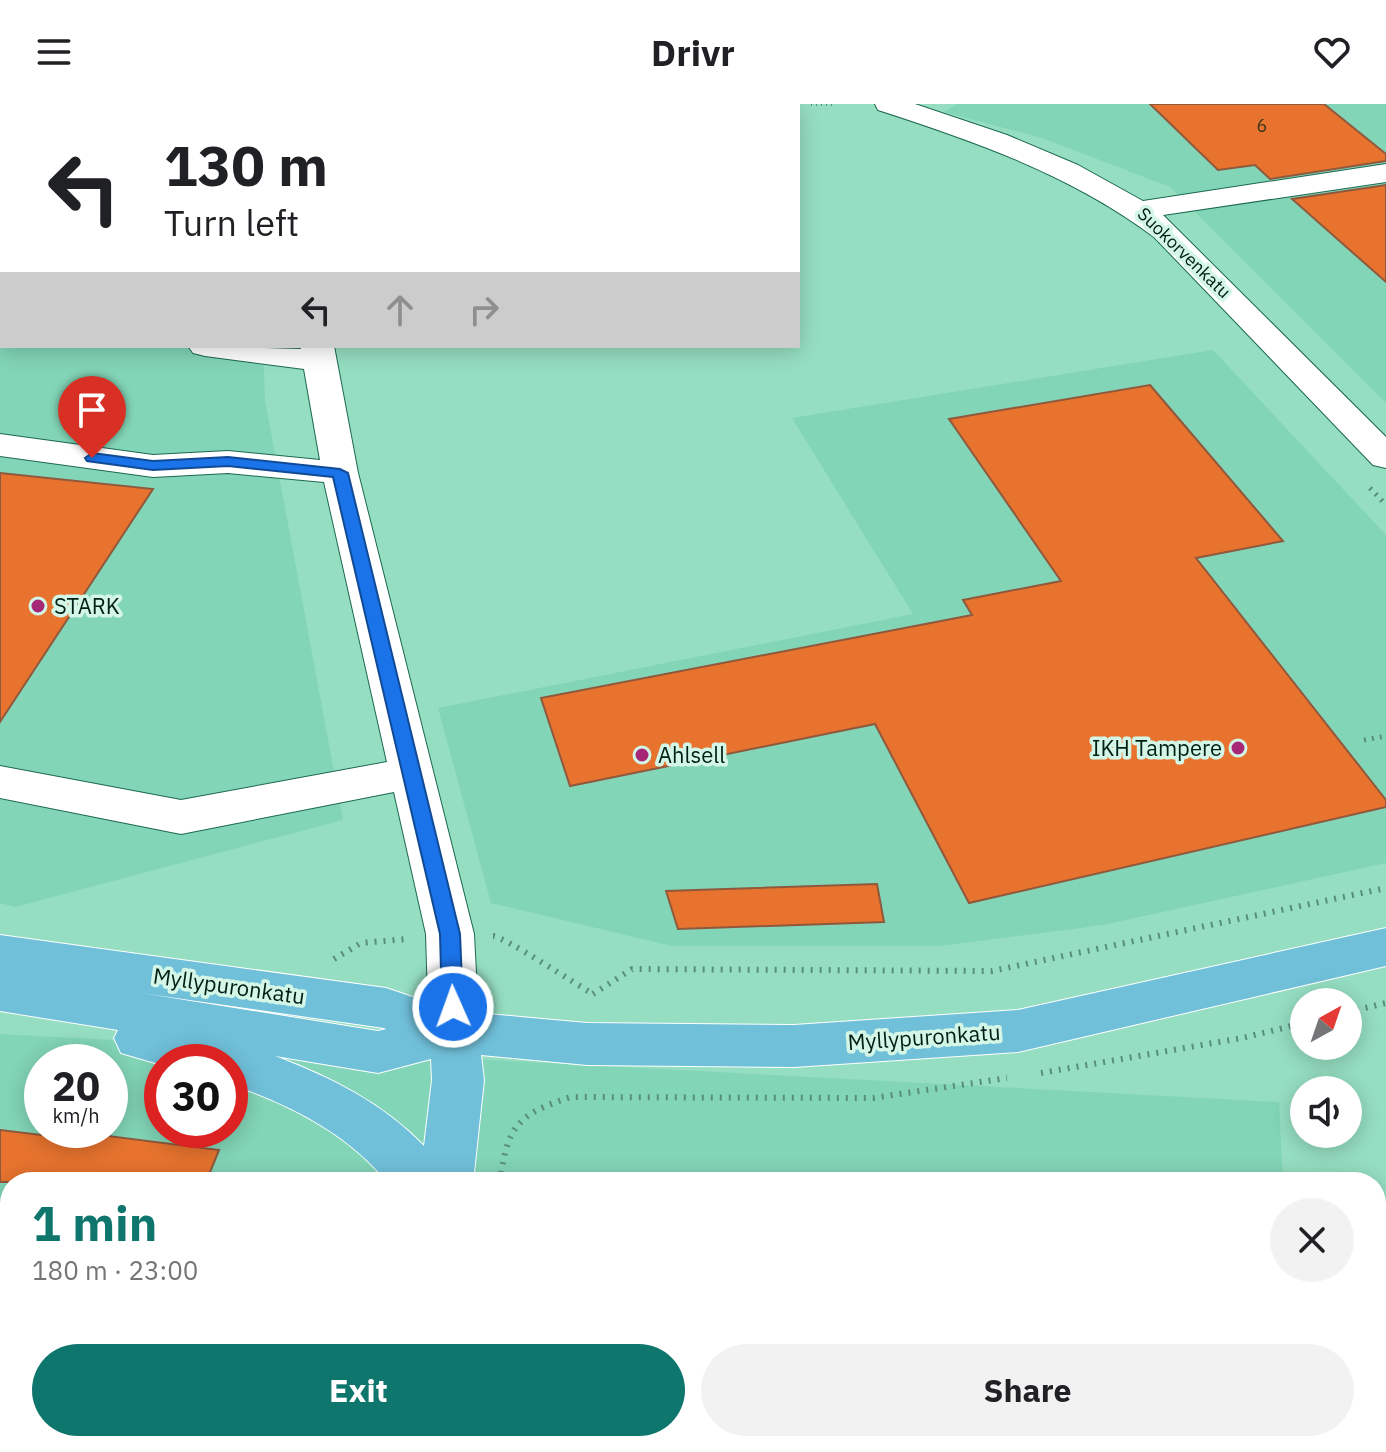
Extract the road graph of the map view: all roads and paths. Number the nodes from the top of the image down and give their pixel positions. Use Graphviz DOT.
graph roads {
  1 [pos="811,104"];
  2 [pos="836,104"];
  3 [pos="888,104"];
  4 [pos="1386,173"];
  5 [pos="1140,210"];
  6 [pos="233,348"];
  7 [pos="318,354"];
  8 [pos="0,445"];
  9 [pos="1386,457"];
  10 [pos="340,473"];
  11 [pos="1386,736"];
  12 [pos="1364,740"];
  13 [pos="410,773"];
  14 [pos="0,782"];
  15 [pos="1386,888"];
  16 [pos="1386,947"];
  17 [pos="0,954"];
  18 [pos="0,991"];
  19 [pos="593,994"];
  20 [pos="1386,1003"];
  21 [pos="0,1005"];
  22 [pos="1362,1009"];
  23 [pos="454,1032"];
  24 [pos="160,1044"];
  25 [pos="248,1070"];
  26 [pos="412,1172"];
  27 [pos="447,1172"];
  1 -- 2 [label="path"];
  3 -- 5 [label="street, Suokorvenkatu"];
  4 -- 5 [label="street"];
  5 -- 9 [label="street, Suokorvenkatu"];
  6 -- 7 [label="street"];
  7 -- 10 [label="street"];
  8 -- 10 [label="street"];
  10 -- 13 [label="street"];
  11 -- 12 [label="path"];
  13 -- 14 [label="street"];
  13 -- 23 [label="street"];
  15 -- 19 [label="path"];
  16 -- 23 [label="main road, Myllypuronkatu"];
  17 -- 23 [label="main road, Myllypuronkatu"];
  18 -- 23 [label="main road, Myllypuronkatu"];
  20 -- 22 [label="path"];
  21 -- 24 [label="main road"];
  23 -- 27 [label="main road"];
  25 -- 26 [label="main road"];
}
